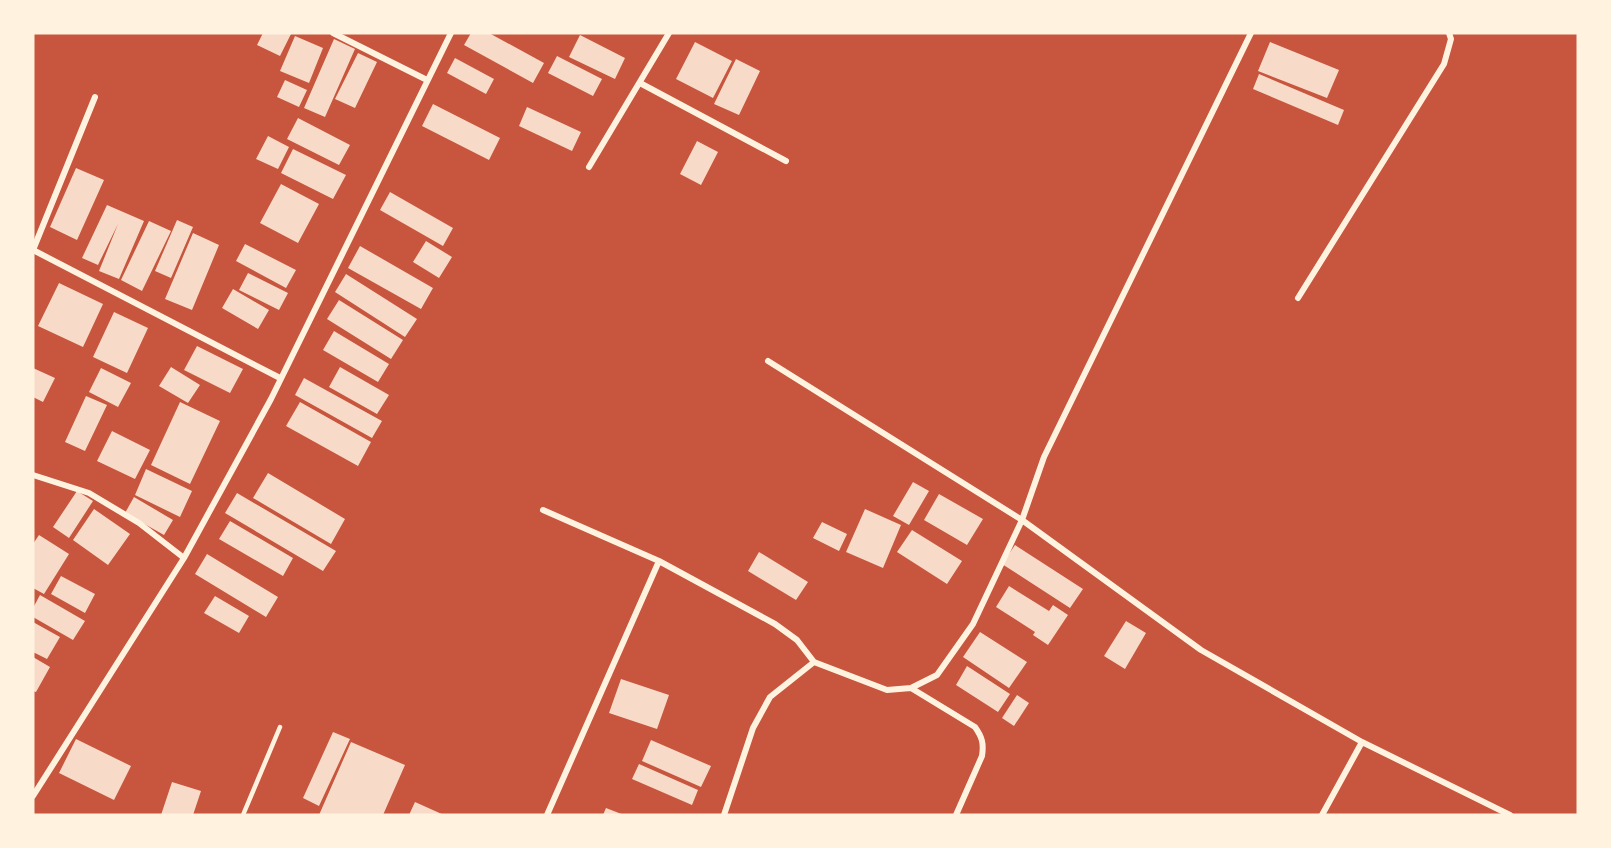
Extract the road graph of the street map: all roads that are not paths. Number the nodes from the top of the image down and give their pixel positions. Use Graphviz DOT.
graph roads {
  1 [pos="333,33"];
  2 [pos="451,33"];
  3 [pos="669,33"];
  4 [pos="1251,33"];
  5 [pos="1449,33"];
  6 [pos="427,80"];
  7 [pos="640,83"];
  8 [pos="95,97"];
  9 [pos="786,161"];
  10 [pos="589,167"];
  11 [pos="33,250"];
  12 [pos="1298,298"];
  13 [pos="768,361"];
  14 [pos="280,378"];
  15 [pos="33,475"];
  16 [pos="543,510"];
  17 [pos="1022,520"];
  18 [pos="184,558"];
  19 [pos="659,561"];
  20 [pos="814,662"];
  21 [pos="911,688"];
  22 [pos="280,728"];
  23 [pos="1362,742"];
  24 [pos="33,796"];
  25 [pos="243,815"];
  26 [pos="547,815"];
  27 [pos="724,815"];
  28 [pos="956,815"];
  29 [pos="1322,815"];
  30 [pos="1510,815"];
  1 -- 6 [label="street"];
  2 -- 6 [label="street"];
  3 -- 7 [label="street"];
  4 -- 17 [label="street"];
  5 -- 12 [label="street"];
  6 -- 14 [label="street"];
  7 -- 9 [label="street"];
  7 -- 10 [label="street"];
  8 -- 11 [label="street"];
  11 -- 14 [label="street"];
  13 -- 17 [label="street"];
  14 -- 18 [label="street"];
  15 -- 18 [label="street"];
  16 -- 19 [label="street"];
  17 -- 21 [label="street"];
  17 -- 23 [label="street"];
  18 -- 24 [label="street"];
  19 -- 20 [label="street"];
  19 -- 26 [label="street"];
  20 -- 21 [label="street"];
  20 -- 27 [label="street"];
  21 -- 28 [label="street"];
  22 -- 25 [label="lane"];
  23 -- 29 [label="street"];
  23 -- 30 [label="street"];
}
